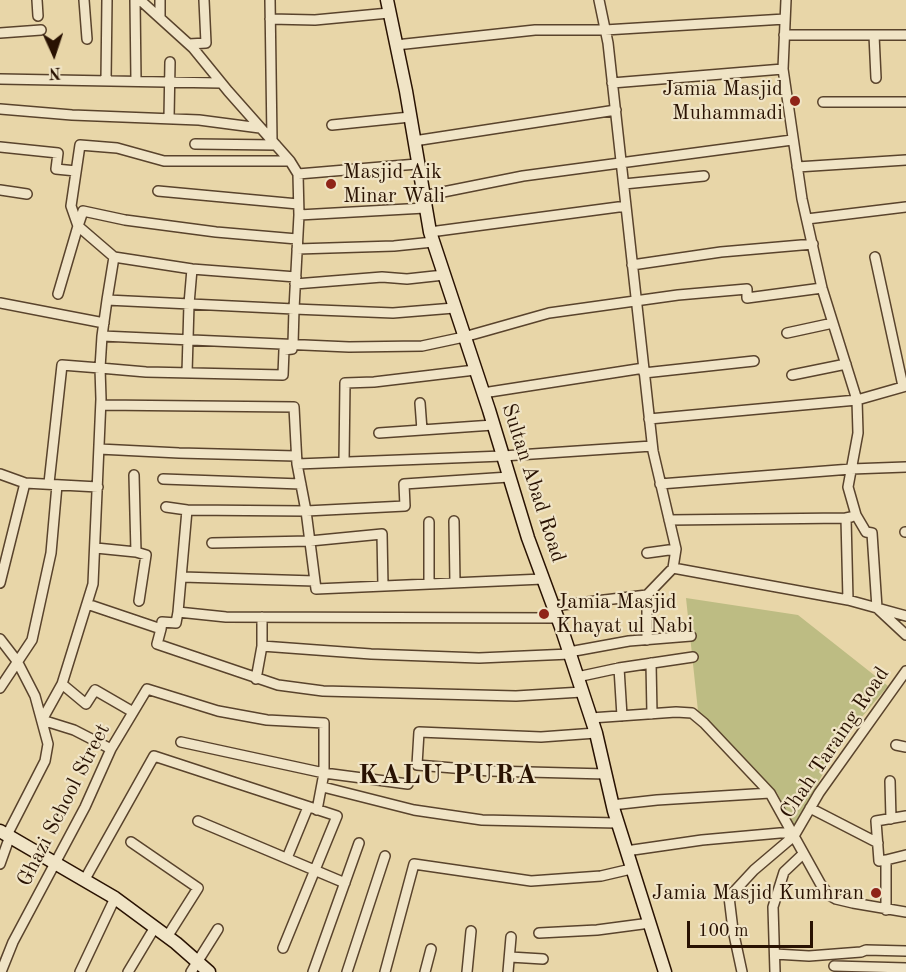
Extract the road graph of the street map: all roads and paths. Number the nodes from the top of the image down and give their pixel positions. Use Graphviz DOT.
graph roads {
  1 [pos="37,0"];
  2 [pos="84,0"];
  3 [pos="107,0"];
  4 [pos="135,0"];
  5 [pos="140,0"];
  6 [pos="160,0"];
  7 [pos="204,0"];
  8 [pos="270,0"];
  9 [pos="396,0"];
  10 [pos="599,0"];
  11 [pos="786,0"];
  12 [pos="388,4"];
  13 [pos="38,16"];
  14 [pos="160,17"];
  15 [pos="270,19"];
  16 [pos="785,19"];
  17 [pos="41,30"];
  18 [pos="605,30"];
  19 [pos="0,33"];
  20 [pos="784,35"];
  21 [pos="874,35"];
  22 [pos="906,35"];
  23 [pos="87,39"];
  24 [pos="189,44"];
  25 [pos="396,45"];
  26 [pos="170,62"];
  27 [pos="783,69"];
  28 [pos="876,78"];
  29 [pos="0,79"];
  30 [pos="106,80"];
  31 [pos="136,80"];
  32 [pos="171,81"];
  33 [pos="612,82"];
  34 [pos="221,83"];
  35 [pos="823,102"];
  36 [pos="906,102"];
  37 [pos="0,109"];
  38 [pos="615,110"];
  39 [pos="410,117"];
  40 [pos="169,118"];
  41 [pos="332,125"];
  42 [pos="260,128"];
  43 [pos="792,140"];
  44 [pos="414,141"];
  45 [pos="274,142"];
  46 [pos="195,144"];
  47 [pos="0,147"];
  48 [pos="906,160"];
  49 [pos="290,161"];
  50 [pos="622,163"];
  51 [pos="417,164"];
  52 [pos="797,167"];
  53 [pos="76,171"];
  54 [pos="298,174"];
  55 [pos="704,176"];
  56 [pos="624,184"];
  57 [pos="0,190"];
  58 [pos="158,191"];
  59 [pos="27,194"];
  60 [pos="424,202"];
  61 [pos="298,204"];
  62 [pos="626,206"];
  63 [pos="906,207"];
  64 [pos="299,215"];
  65 [pos="807,219"];
  66 [pos="78,226"];
  67 [pos="431,237"];
  68 [pos="297,239"];
  69 [pos="813,244"];
  70 [pos="297,249"];
  71 [pos="114,257"];
  72 [pos="875,257"];
  73 [pos="632,265"];
  74 [pos="192,269"];
  75 [pos="444,275"];
  76 [pos="296,281"];
  77 [pos="822,288"];
  78 [pos="57,294"];
  79 [pos="107,300"];
  80 [pos="636,301"];
  81 [pos="0,303"];
  82 [pos="189,304"];
  83 [pos="454,308"];
  84 [pos="294,309"];
  85 [pos="104,323"];
  86 [pos="833,323"];
  87 [pos="787,333"];
  88 [pos="102,336"];
  89 [pos="464,337"];
  90 [pos="187,340"];
  91 [pos="293,344"];
  92 [pos="754,361"];
  93 [pos="846,364"];
  94 [pos="100,368"];
  95 [pos="475,370"];
  96 [pos="644,371"];
  97 [pos="187,373"];
  98 [pos="792,375"];
  99 [pos="904,386"];
  100 [pos="483,393"];
  101 [pos="856,400"];
  102 [pos="420,403"];
  103 [pos="101,405"];
  104 [pos="649,419"];
  105 [pos="493,425"];
  106 [pos="422,430"];
  107 [pos="379,433"];
  108 [pos="652,446"];
  109 [pos="99,448"];
  110 [pos="503,456"];
  111 [pos="297,460"];
  112 [pos="344,462"];
  113 [pos="906,467"];
  114 [pos="851,469"];
  115 [pos="0,474"];
  116 [pos="134,475"];
  117 [pos="509,477"];
  118 [pos="163,479"];
  119 [pos="25,483"];
  120 [pos="53,484"];
  121 [pos="301,484"];
  122 [pos="660,484"];
  123 [pos="98,487"];
  124 [pos="166,507"];
  125 [pos="188,510"];
  126 [pos="306,511"];
  127 [pos="851,517"];
  128 [pos="669,520"];
  129 [pos="454,521"];
  130 [pos="429,522"];
  131 [pos="310,541"];
  132 [pos="212,543"];
  133 [pos="96,548"];
  134 [pos="676,549"];
  135 [pos="136,552"];
  136 [pos="647,553"];
  137 [pos="673,568"];
  138 [pos="182,577"];
  139 [pos="543,579"];
  140 [pos="315,581"];
  141 [pos="0,583"];
  142 [pos="455,583"];
  143 [pos="429,584"];
  144 [pos="383,586"];
  145 [pos="647,595"];
  146 [pos="848,600"];
  147 [pos="139,601"];
  148 [pos="87,604"];
  149 [pos="877,608"];
  150 [pos="178,612"];
  151 [pos="555,612"];
  152 [pos="906,616"];
  153 [pos="262,617"];
  154 [pos="161,629"];
  155 [pos="906,635"];
  156 [pos="691,636"];
  157 [pos="0,639"];
  158 [pos="647,640"];
  159 [pos="262,646"];
  160 [pos="569,653"];
  161 [pos="693,657"];
  162 [pos="17,661"];
  163 [pos="651,663"];
  164 [pos="620,668"];
  165 [pos="906,671"];
  166 [pos="577,677"];
  167 [pos="256,679"];
  168 [pos="62,684"];
  169 [pos="0,688"];
  170 [pos="582,692"];
  171 [pos="133,712"];
  172 [pos="652,714"];
  173 [pos="622,716"];
  174 [pos="591,718"];
  175 [pos="42,720"];
  176 [pos="596,733"];
  177 [pos="181,742"];
  178 [pos="896,745"];
  179 [pos="906,747"];
  180 [pos="111,749"];
  181 [pos="324,773"];
  182 [pos="606,774"];
  183 [pos="890,781"];
  184 [pos="408,784"];
  185 [pos="323,787"];
  186 [pos="770,794"];
  187 [pos="612,805"];
  188 [pos="312,808"];
  189 [pos="810,808"];
  190 [pos="906,816"];
  191 [pos="891,819"];
  192 [pos="198,821"];
  193 [pos="617,822"];
  194 [pos="5,834"];
  195 [pos="793,834"];
  196 [pos="131,842"];
  197 [pos="359,843"];
  198 [pos="878,843"];
  199 [pos="626,851"];
  200 [pos="803,854"];
  201 [pos="906,855"];
  202 [pos="385,856"];
  203 [pos="287,858"];
  204 [pos="886,860"];
  205 [pos="54,861"];
  206 [pos="0,864"];
  207 [pos="631,869"];
  208 [pos="315,870"];
  209 [pos="85,879"];
  210 [pos="345,883"];
  211 [pos="116,898"];
  212 [pos="886,910"];
  213 [pos="906,912"];
  214 [pos="650,922"];
  215 [pos="155,927"];
  216 [pos="218,929"];
  217 [pos="471,931"];
  218 [pos="540,933"];
  219 [pos="167,937"];
  220 [pos="511,937"];
  221 [pos="283,948"];
  222 [pos="431,950"];
  223 [pos="906,951"];
  224 [pos="775,954"];
  225 [pos="510,957"];
  226 [pos="543,959"];
  227 [pos="834,966"];
  228 [pos="194,967"];
  229 [pos="906,968"];
  230 [pos="1,972"];
  231 [pos="80,972"];
  232 [pos="128,972"];
  233 [pos="209,972"];
  234 [pos="313,972"];
  235 [pos="347,972"];
  236 [pos="385,972"];
  237 [pos="425,972"];
  238 [pos="467,972"];
  239 [pos="508,972"];
  240 [pos="665,972"];
  241 [pos="742,972"];
  242 [pos="775,972"];
  1 -- 13 [label="street"];
  2 -- 23 [label="street"];
  3 -- 30 [label="street"];
  4 -- 31 [label="street"];
  5 -- 14 [label="street"];
  6 -- 14 [label="street"];
  7 -- 24 [label="street"];
  8 -- 15 [label="street"];
  9 -- 12 [label="street"];
  10 -- 18 [label="street"];
  11 -- 16 [label="street"];
  12 -- 15 [label="street"];
  12 -- 25 [label="street, Sultan Abad Road"];
  14 -- 24 [label="street"];
  15 -- 45 [label="street"];
  16 -- 18 [label="street"];
  16 -- 20 [label="street"];
  17 -- 19 [label="street"];
  18 -- 25 [label="street"];
  18 -- 33 [label="street"];
  20 -- 21 [label="street"];
  20 -- 27 [label="street"];
  21 -- 22 [label="street"];
  21 -- 28 [label="street"];
  24 -- 34 [label="street"];
  25 -- 39 [label="street, Sultan Abad Road"];
  26 -- 32 [label="street"];
  27 -- 33 [label="street"];
  27 -- 43 [label="street"];
  29 -- 30 [label="street"];
  30 -- 31 [label="street"];
  31 -- 32 [label="street"];
  32 -- 34 [label="street"];
  32 -- 40 [label="street"];
  33 -- 38 [label="street"];
  34 -- 42 [label="street"];
  35 -- 36 [label="street"];
  37 -- 40 [label="street"];
  38 -- 44 [label="street"];
  38 -- 50 [label="street"];
  39 -- 41 [label="street"];
  39 -- 44 [label="street, Sultan Abad Road"];
  40 -- 42 [label="street"];
  42 -- 45 [label="street"];
  43 -- 50 [label="street"];
  43 -- 52 [label="street"];
  44 -- 51 [label="street, Sultan Abad Road"];
  45 -- 46 [label="street"];
  45 -- 49 [label="street"];
  47 -- 53 [label="street"];
  48 -- 52 [label="street"];
  49 -- 53 [label="street"];
  49 -- 54 [label="street"];
  50 -- 56 [label="street"];
  50 -- 60 [label="street"];
  51 -- 54 [label="street"];
  51 -- 60 [label="street, Sultan Abad Road"];
  52 -- 65 [label="street"];
  53 -- 66 [label="street"];
  54 -- 61 [label="street"];
  55 -- 56 [label="street"];
  56 -- 62 [label="street"];
  57 -- 59 [label="street"];
  58 -- 61 [label="street"];
  60 -- 64 [label="street"];
  60 -- 67 [label="street, Sultan Abad Road"];
  61 -- 64 [label="street"];
  62 -- 67 [label="street"];
  62 -- 73 [label="street"];
  63 -- 65 [label="street"];
  64 -- 68 [label="street"];
  65 -- 69 [label="street"];
  66 -- 68 [label="street"];
  66 -- 71 [label="street"];
  66 -- 78 [label="street"];
  67 -- 70 [label="street"];
  67 -- 75 [label="street, Sultan Abad Road"];
  68 -- 70 [label="street"];
  69 -- 73 [label="street"];
  69 -- 77 [label="street"];
  70 -- 76 [label="street"];
  71 -- 74 [label="street"];
  71 -- 79 [label="street"];
  72 -- 99 [label="street"];
  73 -- 80 [label="street"];
  74 -- 76 [label="street"];
  74 -- 82 [label="street"];
  75 -- 76 [label="street"];
  75 -- 83 [label="street, Sultan Abad Road"];
  76 -- 84 [label="street"];
  77 -- 80 [label="street"];
  77 -- 86 [label="street"];
  79 -- 82 [label="street"];
  79 -- 85 [label="street"];
  80 -- 89 [label="street"];
  80 -- 96 [label="street"];
  81 -- 85 [label="street"];
  82 -- 84 [label="street"];
  82 -- 90 [label="street"];
  83 -- 84 [label="street"];
  83 -- 89 [label="street, Sultan Abad Road"];
  84 -- 91 [label="street"];
  85 -- 88 [label="street"];
  86 -- 87 [label="street"];
  86 -- 93 [label="street"];
  88 -- 90 [label="street"];
  88 -- 94 [label="street"];
  89 -- 91 [label="street"];
  89 -- 95 [label="street, Sultan Abad Road"];
  90 -- 91 [label="street"];
  90 -- 97 [label="street"];
  91 -- 97 [label="street"];
  92 -- 96 [label="street"];
  93 -- 98 [label="street"];
  93 -- 101 [label="street"];
  94 -- 97 [label="street"];
  94 -- 103 [label="street"];
  94 -- 120 [label="street"];
  95 -- 100 [label="street, Sultan Abad Road"];
  95 -- 112 [label="street"];
  96 -- 100 [label="street"];
  96 -- 104 [label="street"];
  99 -- 101 [label="street"];
  100 -- 105 [label="street, Sultan Abad Road"];
  101 -- 104 [label="street"];
  101 -- 114 [label="street"];
  102 -- 106 [label="street"];
  103 -- 109 [label="street"];
  103 -- 111 [label="street"];
  104 -- 108 [label="street"];
  105 -- 106 [label="street"];
  105 -- 110 [label="street, Sultan Abad Road"];
  106 -- 107 [label="street"];
  108 -- 110 [label="street"];
  108 -- 122 [label="street"];
  109 -- 111 [label="street"];
  109 -- 123 [label="street"];
  110 -- 112 [label="street"];
  110 -- 117 [label="street, Sultan Abad Road"];
  111 -- 112 [label="street"];
  111 -- 121 [label="street"];
  113 -- 114 [label="street"];
  114 -- 122 [label="street"];
  114 -- 127 [label="street"];
  115 -- 119 [label="street"];
  116 -- 135 [label="street"];
  117 -- 126 [label="street"];
  117 -- 139 [label="street, Sultan Abad Road"];
  118 -- 121 [label="street"];
  119 -- 120 [label="street"];
  119 -- 141 [label="street"];
  120 -- 123 [label="street"];
  120 -- 162 [label="street"];
  121 -- 126 [label="street"];
  122 -- 128 [label="street"];
  123 -- 133 [label="street"];
  124 -- 125 [label="street"];
  125 -- 126 [label="street"];
  125 -- 138 [label="street"];
  126 -- 131 [label="street"];
  127 -- 128 [label="street"];
  127 -- 146 [label="street"];
  127 -- 149 [label="street"];
  128 -- 134 [label="street"];
  129 -- 142 [label="street"];
  130 -- 143 [label="street"];
  131 -- 132 [label="street"];
  131 -- 140 [label="street"];
  131 -- 144 [label="street"];
  133 -- 135 [label="street"];
  133 -- 148 [label="street"];
  134 -- 136 [label="street"];
  134 -- 137 [label="street"];
  135 -- 147 [label="street"];
  137 -- 145 [label="street"];
  137 -- 146 [label="street"];
  138 -- 140 [label="street"];
  138 -- 150 [label="street"];
  139 -- 142 [label="street"];
  139 -- 151 [label="street, Sultan Abad Road"];
  140 -- 144 [label="street"];
  142 -- 143 [label="street"];
  143 -- 144 [label="street"];
  145 -- 151 [label="street"];
  145 -- 158 [label="street"];
  146 -- 149 [label="street"];
  148 -- 154 [label="street"];
  148 -- 168 [label="street"];
  149 -- 152 [label="street"];
  149 -- 155 [label="street"];
  150 -- 153 [label="street"];
  150 -- 154 [label="street"];
  151 -- 153 [label="street"];
  151 -- 160 [label="street, Sultan Abad Road"];
  153 -- 159 [label="street"];
  154 -- 167 [label="street"];
  156 -- 158 [label="street"];
  157 -- 162 [label="street"];
  158 -- 160 [label="street"];
  159 -- 160 [label="street"];
  159 -- 167 [label="street"];
  160 -- 166 [label="street, Sultan Abad Road"];
  161 -- 163 [label="street"];
  162 -- 169 [label="street"];
  162 -- 175 [label="street"];
  163 -- 164 [label="street"];
  163 -- 172 [label="street"];
  164 -- 166 [label="street"];
  164 -- 173 [label="street"];
  165 -- 189 [label="street, Chah Taraing Road"];
  166 -- 170 [label="street, Sultan Abad Road"];
  167 -- 170 [label="street"];
  168 -- 171 [label="street"];
  168 -- 175 [label="street"];
  170 -- 174 [label="street, Sultan Abad Road"];
  171 -- 180 [label="street, Ghazi School Street"];
  171 -- 181 [label="street, Ghazi School Street"];
  172 -- 173 [label="street"];
  172 -- 186 [label="street"];
  173 -- 174 [label="street"];
  174 -- 176 [label="street, Sultan Abad Road"];
  175 -- 180 [label="street"];
  175 -- 194 [label="street"];
  176 -- 182 [label="street, Sultan Abad Road"];
  176 -- 182 [label="street"];
  177 -- 181 [label="street"];
  178 -- 179 [label="street"];
  180 -- 205 [label="street, Ghazi School Street"];
  181 -- 184 [label="street"];
  181 -- 185 [label="street"];
  182 -- 187 [label="street, Sultan Abad Road"];
  183 -- 191 [label="street"];
  185 -- 188 [label="street"];
  185 -- 193 [label="street"];
  186 -- 187 [label="street"];
  186 -- 195 [label="street"];
  187 -- 193 [label="street, Sultan Abad Road"];
  188 -- 203 [label="street"];
  188 -- 208 [label="street"];
  188 -- 209 [label="street"];
  189 -- 195 [label="street, Chah Taraing Road"];
  189 -- 198 [label="street"];
  190 -- 191 [label="street"];
  191 -- 198 [label="street"];
  192 -- 203 [label="street"];
  193 -- 199 [label="street, Sultan Abad Road"];
  194 -- 205 [label="street"];
  194 -- 206 [label="street"];
  195 -- 199 [label="street"];
  195 -- 200 [label="street"];
  195 -- 241 [label="street, Chah Taraing Road"];
  196 -- 219 [label="street"];
  197 -- 210 [label="street"];
  198 -- 204 [label="street"];
  199 -- 207 [label="street, Sultan Abad Road"];
  200 -- 212 [label="street"];
  200 -- 224 [label="street"];
  201 -- 204 [label="street"];
  202 -- 235 [label="street"];
  203 -- 208 [label="street"];
  204 -- 212 [label="street"];
  205 -- 209 [label="street"];
  205 -- 230 [label="street, Ghazi School Street"];
  207 -- 214 [label="street, Sultan Abad Road"];
  207 -- 236 [label="street"];
  208 -- 210 [label="street"];
  208 -- 221 [label="street"];
  209 -- 211 [label="street"];
  210 -- 234 [label="street"];
  211 -- 215 [label="street"];
  211 -- 231 [label="street"];
  212 -- 213 [label="street"];
  214 -- 218 [label="street"];
  214 -- 240 [label="street, Sultan Abad Road"];
  215 -- 219 [label="street"];
  215 -- 232 [label="street"];
  216 -- 228 [label="street"];
  217 -- 238 [label="street"];
  219 -- 228 [label="street"];
  220 -- 225 [label="street"];
  222 -- 237 [label="street"];
  223 -- 224 [label="street"];
  224 -- 242 [label="street"];
  225 -- 226 [label="street"];
  225 -- 239 [label="street"];
  227 -- 229 [label="street"];
  228 -- 233 [label="street"];
}
